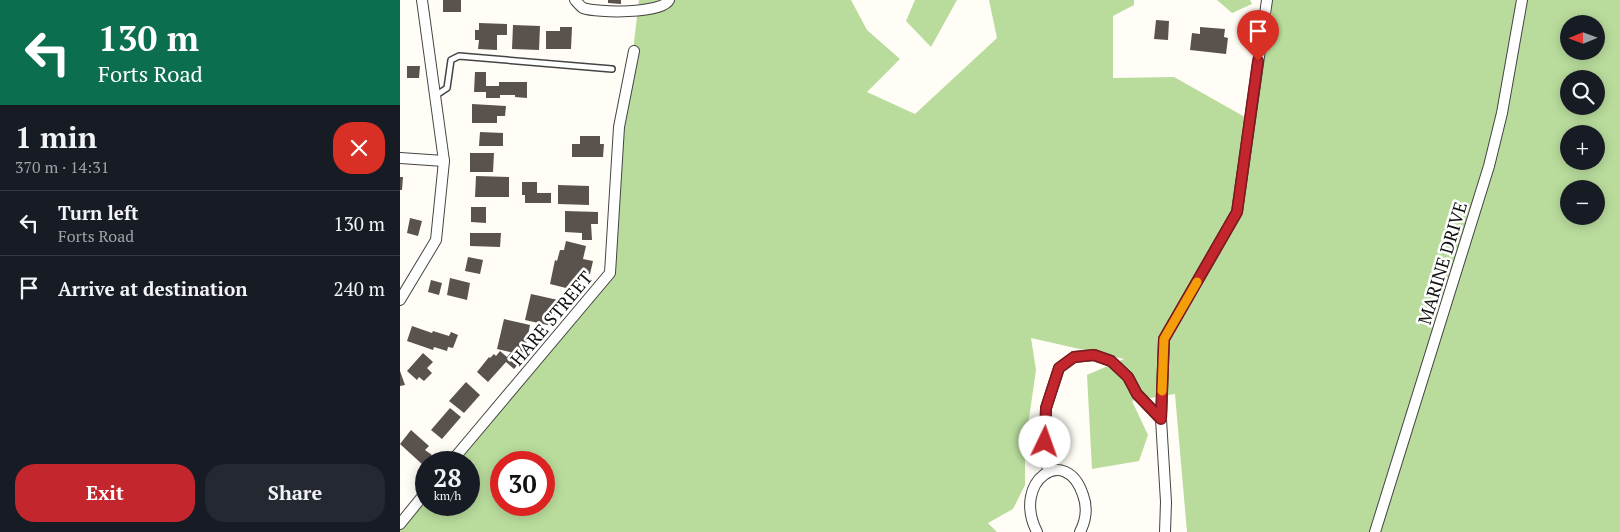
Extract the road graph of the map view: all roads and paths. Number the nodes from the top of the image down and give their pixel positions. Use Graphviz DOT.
graph roads {
  1 [pos="422,0"];
  2 [pos="575,0"];
  3 [pos="669,0"];
  4 [pos="1267,0"];
  5 [pos="1522,0"];
  6 [pos="634,51"];
  7 [pos="612,69"];
  8 [pos="435,96"];
  9 [pos="400,158"];
  10 [pos="444,161"];
  11 [pos="400,300"];
  12 [pos="1161,419"];
  13 [pos="460,451"];
  14 [pos="1048,472"];
  15 [pos="415,506"];
  16 [pos="400,524"];
  17 [pos="1037,532"];
  18 [pos="1080,532"];
  19 [pos="1165,532"];
  20 [pos="1375,532"];
  1 -- 8 [label="street"];
  2 -- 3 [label="street"];
  4 -- 12 [label="street"];
  5 -- 20 [label="street, MARINE DRIVE"];
  6 -- 13 [label="street, HARE STREET"];
  7 -- 8 [label="lane"];
  8 -- 10 [label="street"];
  9 -- 10 [label="street"];
  10 -- 11 [label="street"];
  12 -- 14 [label="street"];
  12 -- 19 [label="street"];
  14 -- 17 [label="street"];
  14 -- 18 [label="street"];
  15 -- 16 [label="street"];
}
